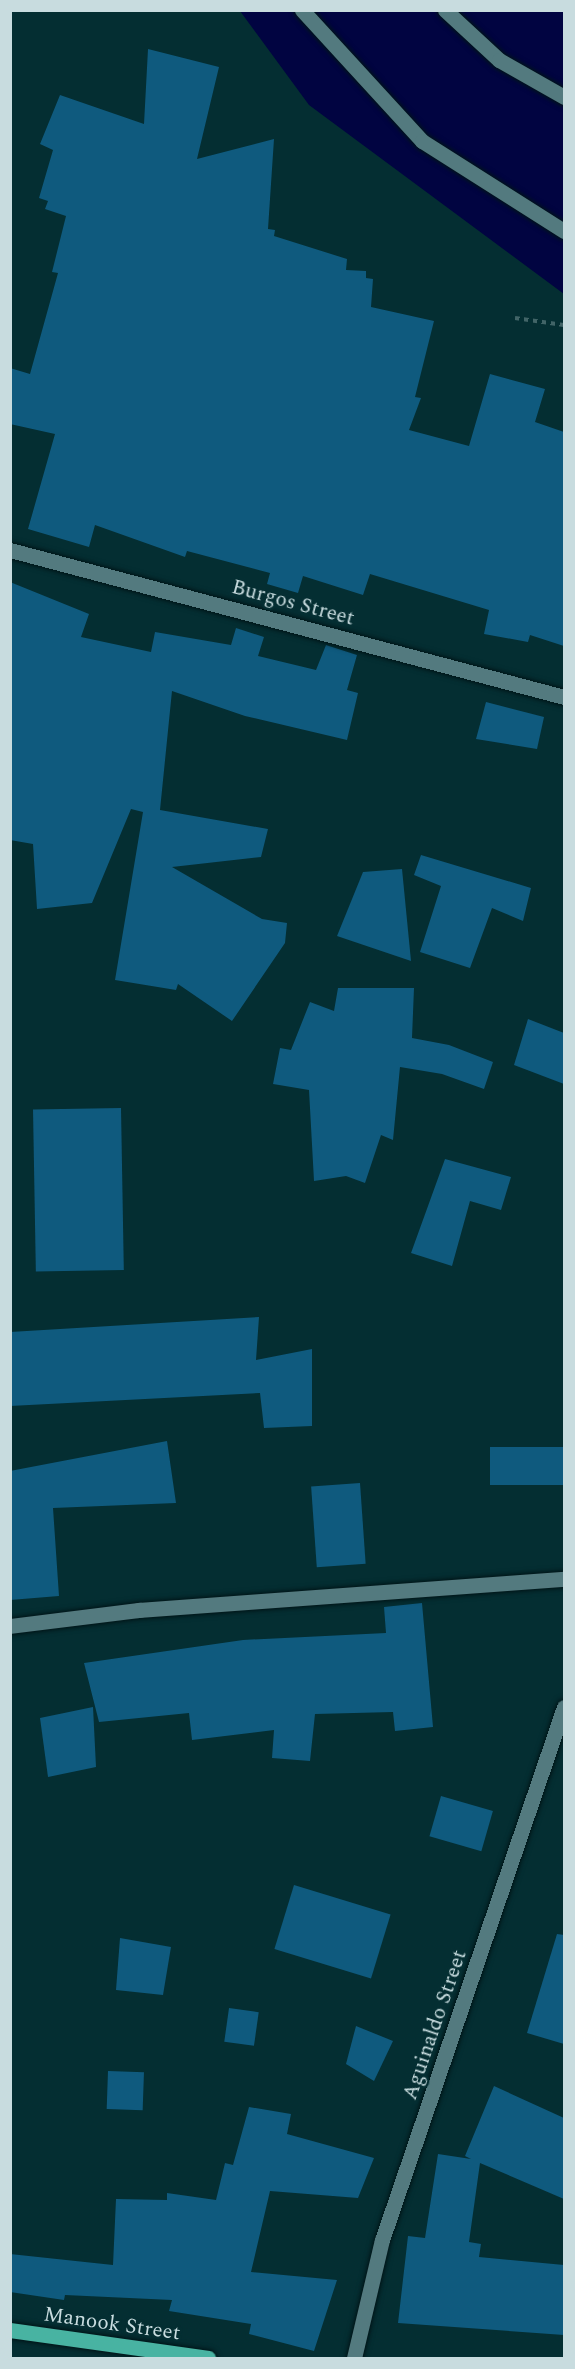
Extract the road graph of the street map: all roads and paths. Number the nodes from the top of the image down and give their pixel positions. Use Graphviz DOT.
graph roads {
  1 [pos="302,10"];
  2 [pos="445,10"];
  3 [pos="564,97"];
  4 [pos="564,231"];
  5 [pos="515,318"];
  6 [pos="564,325"];
  7 [pos="10,550"];
  8 [pos="564,697"];
  9 [pos="564,1579"];
  10 [pos="10,1626"];
  11 [pos="564,1707"];
  12 [pos="10,2330"];
  13 [pos="208,2358"];
  14 [pos="354,2358"];
  1 -- 4 [label="street"];
  2 -- 3 [label="street"];
  5 -- 6 [label="path"];
  7 -- 8 [label="street, Burgos Street"];
  9 -- 10 [label="street"];
  11 -- 14 [label="street, Aguinaldo Street"];
  12 -- 13 [label="main road, Manook Street"];
}
